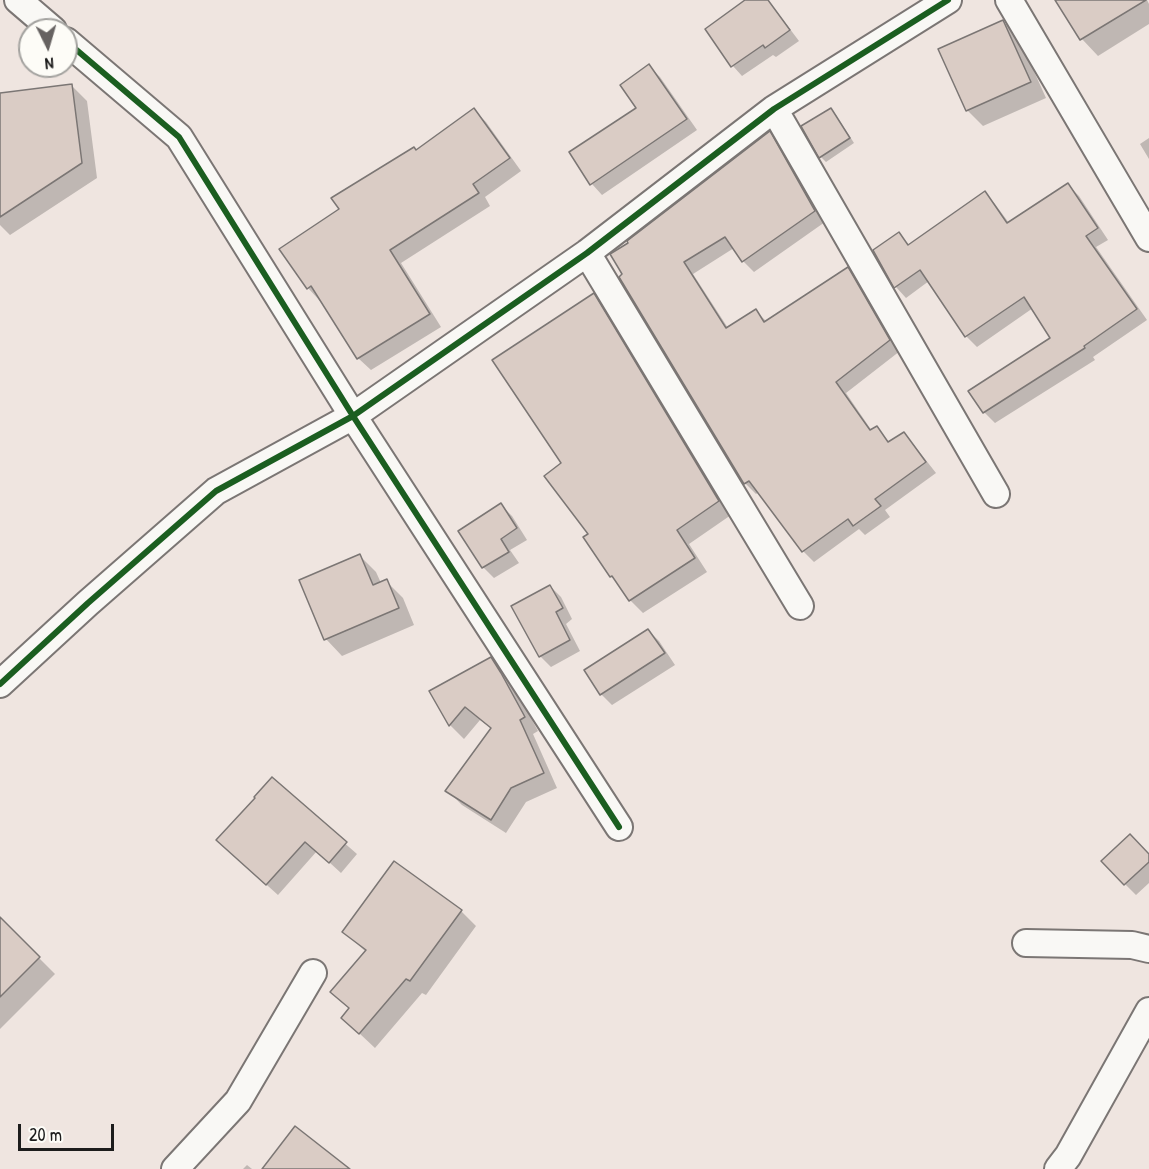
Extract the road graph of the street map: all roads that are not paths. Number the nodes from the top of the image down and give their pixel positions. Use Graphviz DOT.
graph roads {
  1 [pos="18,0"];
  2 [pos="948,0"];
  3 [pos="1010,0"];
  4 [pos="39,18"];
  5 [pos="78,51"];
  6 [pos="774,109"];
  7 [pos="1149,238"];
  8 [pos="587,252"];
  9 [pos="353,416"];
  10 [pos="996,494"];
  11 [pos="800,606"];
  12 [pos="0,684"];
  13 [pos="619,827"];
  14 [pos="1026,942"];
  15 [pos="1149,949"];
  16 [pos="313,973"];
  17 [pos="1149,1011"];
  18 [pos="175,1169"];
  19 [pos="1058,1169"];
  1 -- 4 [label="street"];
  2 -- 6 [label="street"];
  3 -- 7 [label="street"];
  5 -- 9 [label="street"];
  6 -- 8 [label="street"];
  6 -- 10 [label="street"];
  8 -- 9 [label="street"];
  8 -- 11 [label="street"];
  9 -- 12 [label="street"];
  9 -- 13 [label="street"];
  14 -- 15 [label="street"];
  16 -- 18 [label="street"];
  17 -- 19 [label="street"];
}
